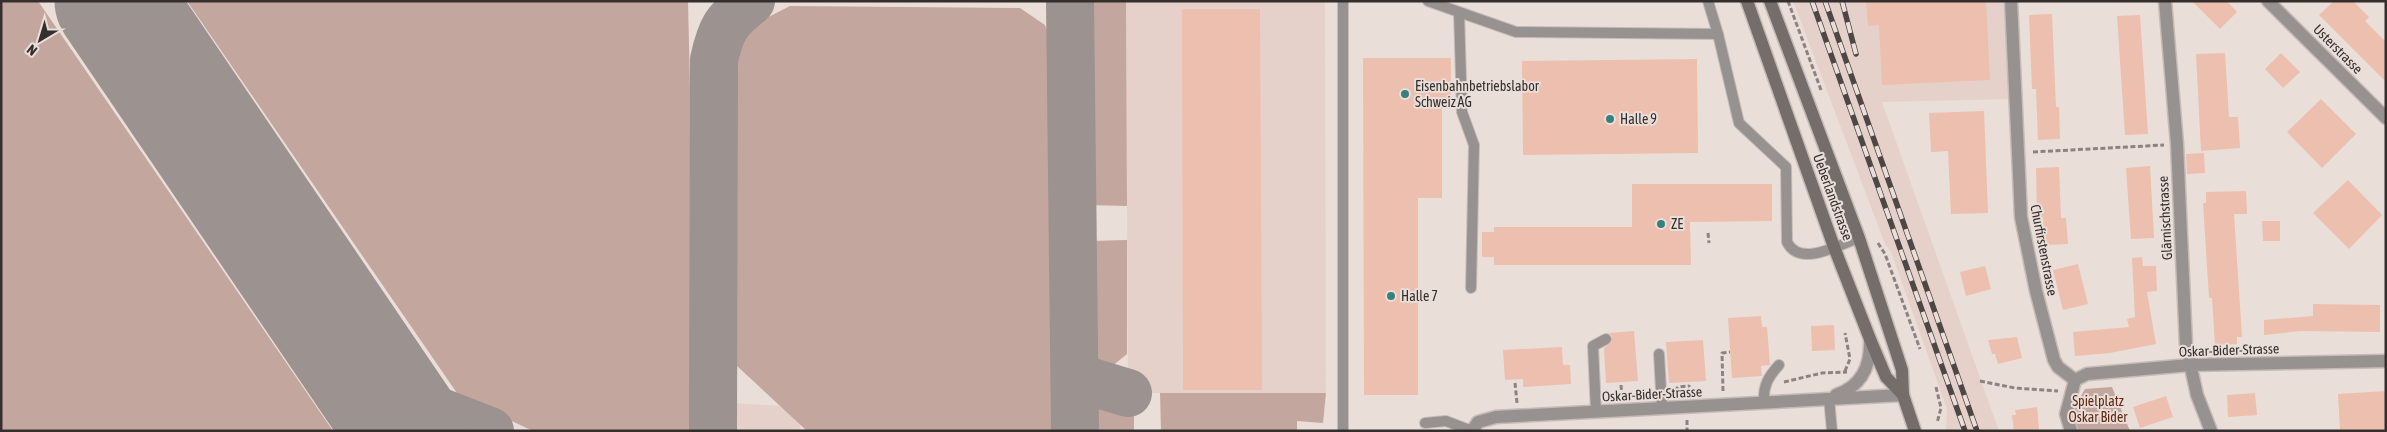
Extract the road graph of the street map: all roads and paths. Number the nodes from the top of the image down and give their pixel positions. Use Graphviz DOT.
graph roads {
  1 [pos="1343,1"];
  2 [pos="1428,1"];
  3 [pos="1708,1"];
  4 [pos="1747,1"];
  5 [pos="1770,1"];
  6 [pos="2011,1"];
  7 [pos="2165,1"];
  8 [pos="2268,1"];
  9 [pos="1459,12"];
  10 [pos="1718,34"];
  11 [pos="2386,118"];
  12 [pos="2177,144"];
  13 [pos="2017,153"];
  14 [pos="1708,234"];
  15 [pos="1858,238"];
  16 [pos="1709,243"];
  17 [pos="1834,247"];
  18 [pos="1885,254"];
  19 [pos="1471,288"];
  20 [pos="1846,333"];
  21 [pos="1606,339"];
  22 [pos="1870,339"];
  23 [pos="1920,349"];
  24 [pos="1730,352"];
  25 [pos="1659,354"];
  26 [pos="2386,361"];
  27 [pos="1779,365"];
  28 [pos="2190,365"];
  29 [pos="2075,380"];
  30 [pos="1980,381"];
  31 [pos="1781,382"];
  32 [pos="1515,383"];
  33 [pos="1621,385"];
  34 [pos="1689,385"];
  35 [pos="1936,387"];
  36 [pos="2050,391"];
  37 [pos="1723,394"];
  38 [pos="1903,395"];
  39 [pos="1670,397"];
  40 [pos="1829,398"];
  41 [pos="1622,400"];
  42 [pos="1764,402"];
  43 [pos="1517,406"];
  44 [pos="1662,408"];
  45 [pos="1596,412"];
  46 [pos="1425,423"];
  47 [pos="1937,423"];
  48 [pos="1475,427"];
  49 [pos="1343,431"];
  50 [pos="1832,431"];
  51 [pos="1915,431"];
  52 [pos="2071,431"];
  53 [pos="2211,431"];
  1 -- 49 [label="lane"];
  2 -- 9 [label="lane"];
  3 -- 10 [label="lane"];
  4 -- 17 [label="main road, Ueberlandstrasse"];
  5 -- 15 [label="main road, Ueberlandstrasse"];
  6 -- 13 [label="street, Churfirstenstrasse"];
  7 -- 12 [label="street, Glärnischstrasse"];
  8 -- 11 [label="street, Usterstrasse"];
  9 -- 10 [label="lane"];
  9 -- 19 [label="lane"];
  10 -- 17 [label="lane"];
  12 -- 13 [label="path"];
  12 -- 28 [label="street, Glärnischstrasse"];
  13 -- 29 [label="street, Churfirstenstrasse"];
  14 -- 16 [label="path"];
  15 -- 17 [label="lane"];
  15 -- 38 [label="main road, Ueberlandstrasse"];
  17 -- 22 [label="main road, Ueberlandstrasse"];
  18 -- 23 [label="path"];
  20 -- 31 [label="path"];
  21 -- 45 [label="lane"];
  22 -- 38 [label="main road, Ueberlandstrasse"];
  22 -- 40 [label="street, Oskar-Bider-Strasse"];
  24 -- 37 [label="path"];
  25 -- 44 [label="lane"];
  26 -- 28 [label="street, Oskar-Bider-Strasse"];
  27 -- 42 [label="lane"];
  28 -- 29 [label="street, Oskar-Bider-Strasse"];
  28 -- 53 [label="street, Glärnischstrasse"];
  29 -- 52 [label="street"];
  30 -- 36 [label="path"];
  32 -- 43 [label="path"];
  33 -- 41 [label="path"];
  34 -- 39 [label="path"];
  35 -- 47 [label="path"];
  38 -- 40 [label="street, Oskar-Bider-Strasse"];
  38 -- 51 [label="main road, Ueberlandstrasse"];
  40 -- 42 [label="street, Oskar-Bider-Strasse"];
  40 -- 50 [label="lane"];
  42 -- 44 [label="street, Oskar-Bider-Strasse"];
  44 -- 45 [label="street, Oskar-Bider-Strasse"];
  45 -- 48 [label="street, Oskar-Bider-Strasse"];
  46 -- 48 [label="lane"];
}
